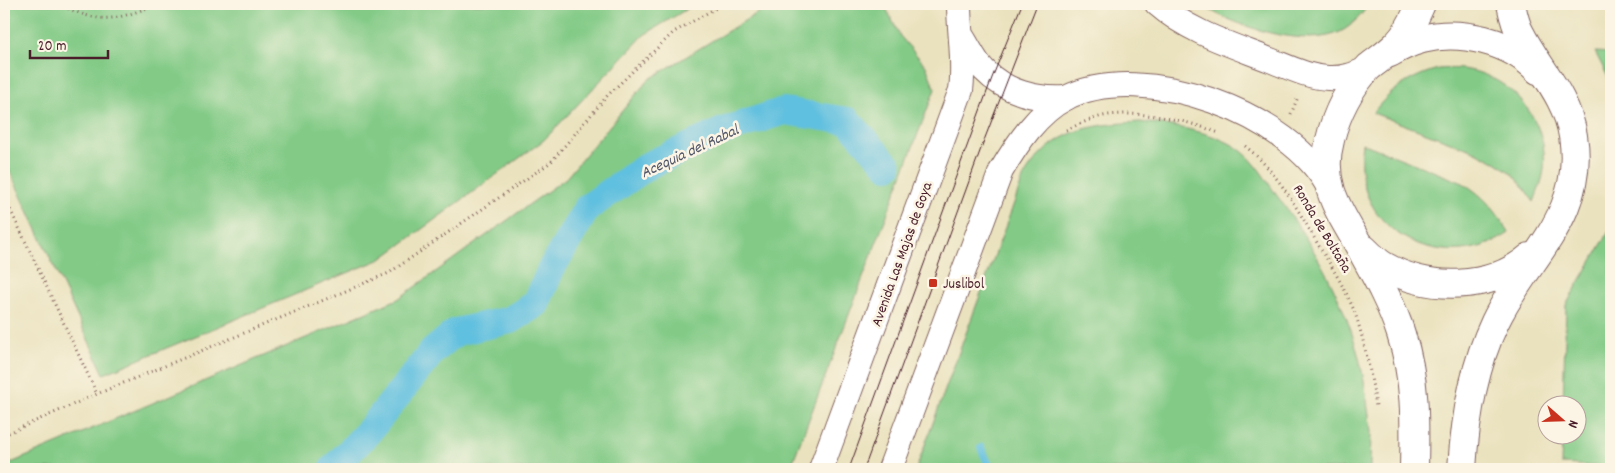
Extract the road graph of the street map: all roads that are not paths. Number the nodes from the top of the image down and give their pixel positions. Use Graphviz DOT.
graph roads {
  1 [pos="959,4"];
  2 [pos="1158,4"];
  3 [pos="1421,4"];
  4 [pos="1510,4"];
  5 [pos="962,36"];
  6 [pos="1376,62"];
  7 [pos="1552,85"];
  8 [pos="1066,98"];
  9 [pos="1330,191"];
  10 [pos="1549,238"];
  11 [pos="1356,242"];
  12 [pos="821,469"];
  13 [pos="890,469"];
  14 [pos="1414,469"];
  15 [pos="1462,469"];
  1 -- 5 [label="street, Avenida Las Majas de Goya"];
  2 -- 6 [label="street"];
  3 -- 6 [label="main road, Ronda de Boltaña"];
  4 -- 7 [label="main road, Ronda de Boltaña"];
  5 -- 8 [label="street, Avenida Las Majas de Goya"];
  5 -- 12 [label="street, Avenida Las Majas de Goya"];
  6 -- 7 [label="main road, Ronda de Boltaña"];
  6 -- 9 [label="main road, Ronda de Boltaña"];
  7 -- 10 [label="main road, Ronda de Boltaña"];
  8 -- 9 [label="street, Avenida Las Majas de Goya"];
  8 -- 13 [label="street, Avenida Las Majas de Goya"];
  9 -- 11 [label="main road, Ronda de Boltaña"];
  10 -- 11 [label="main road, Ronda de Boltaña"];
  10 -- 15 [label="main road, Ronda de Boltaña"];
  11 -- 14 [label="main road, Ronda de Boltaña"];
}
